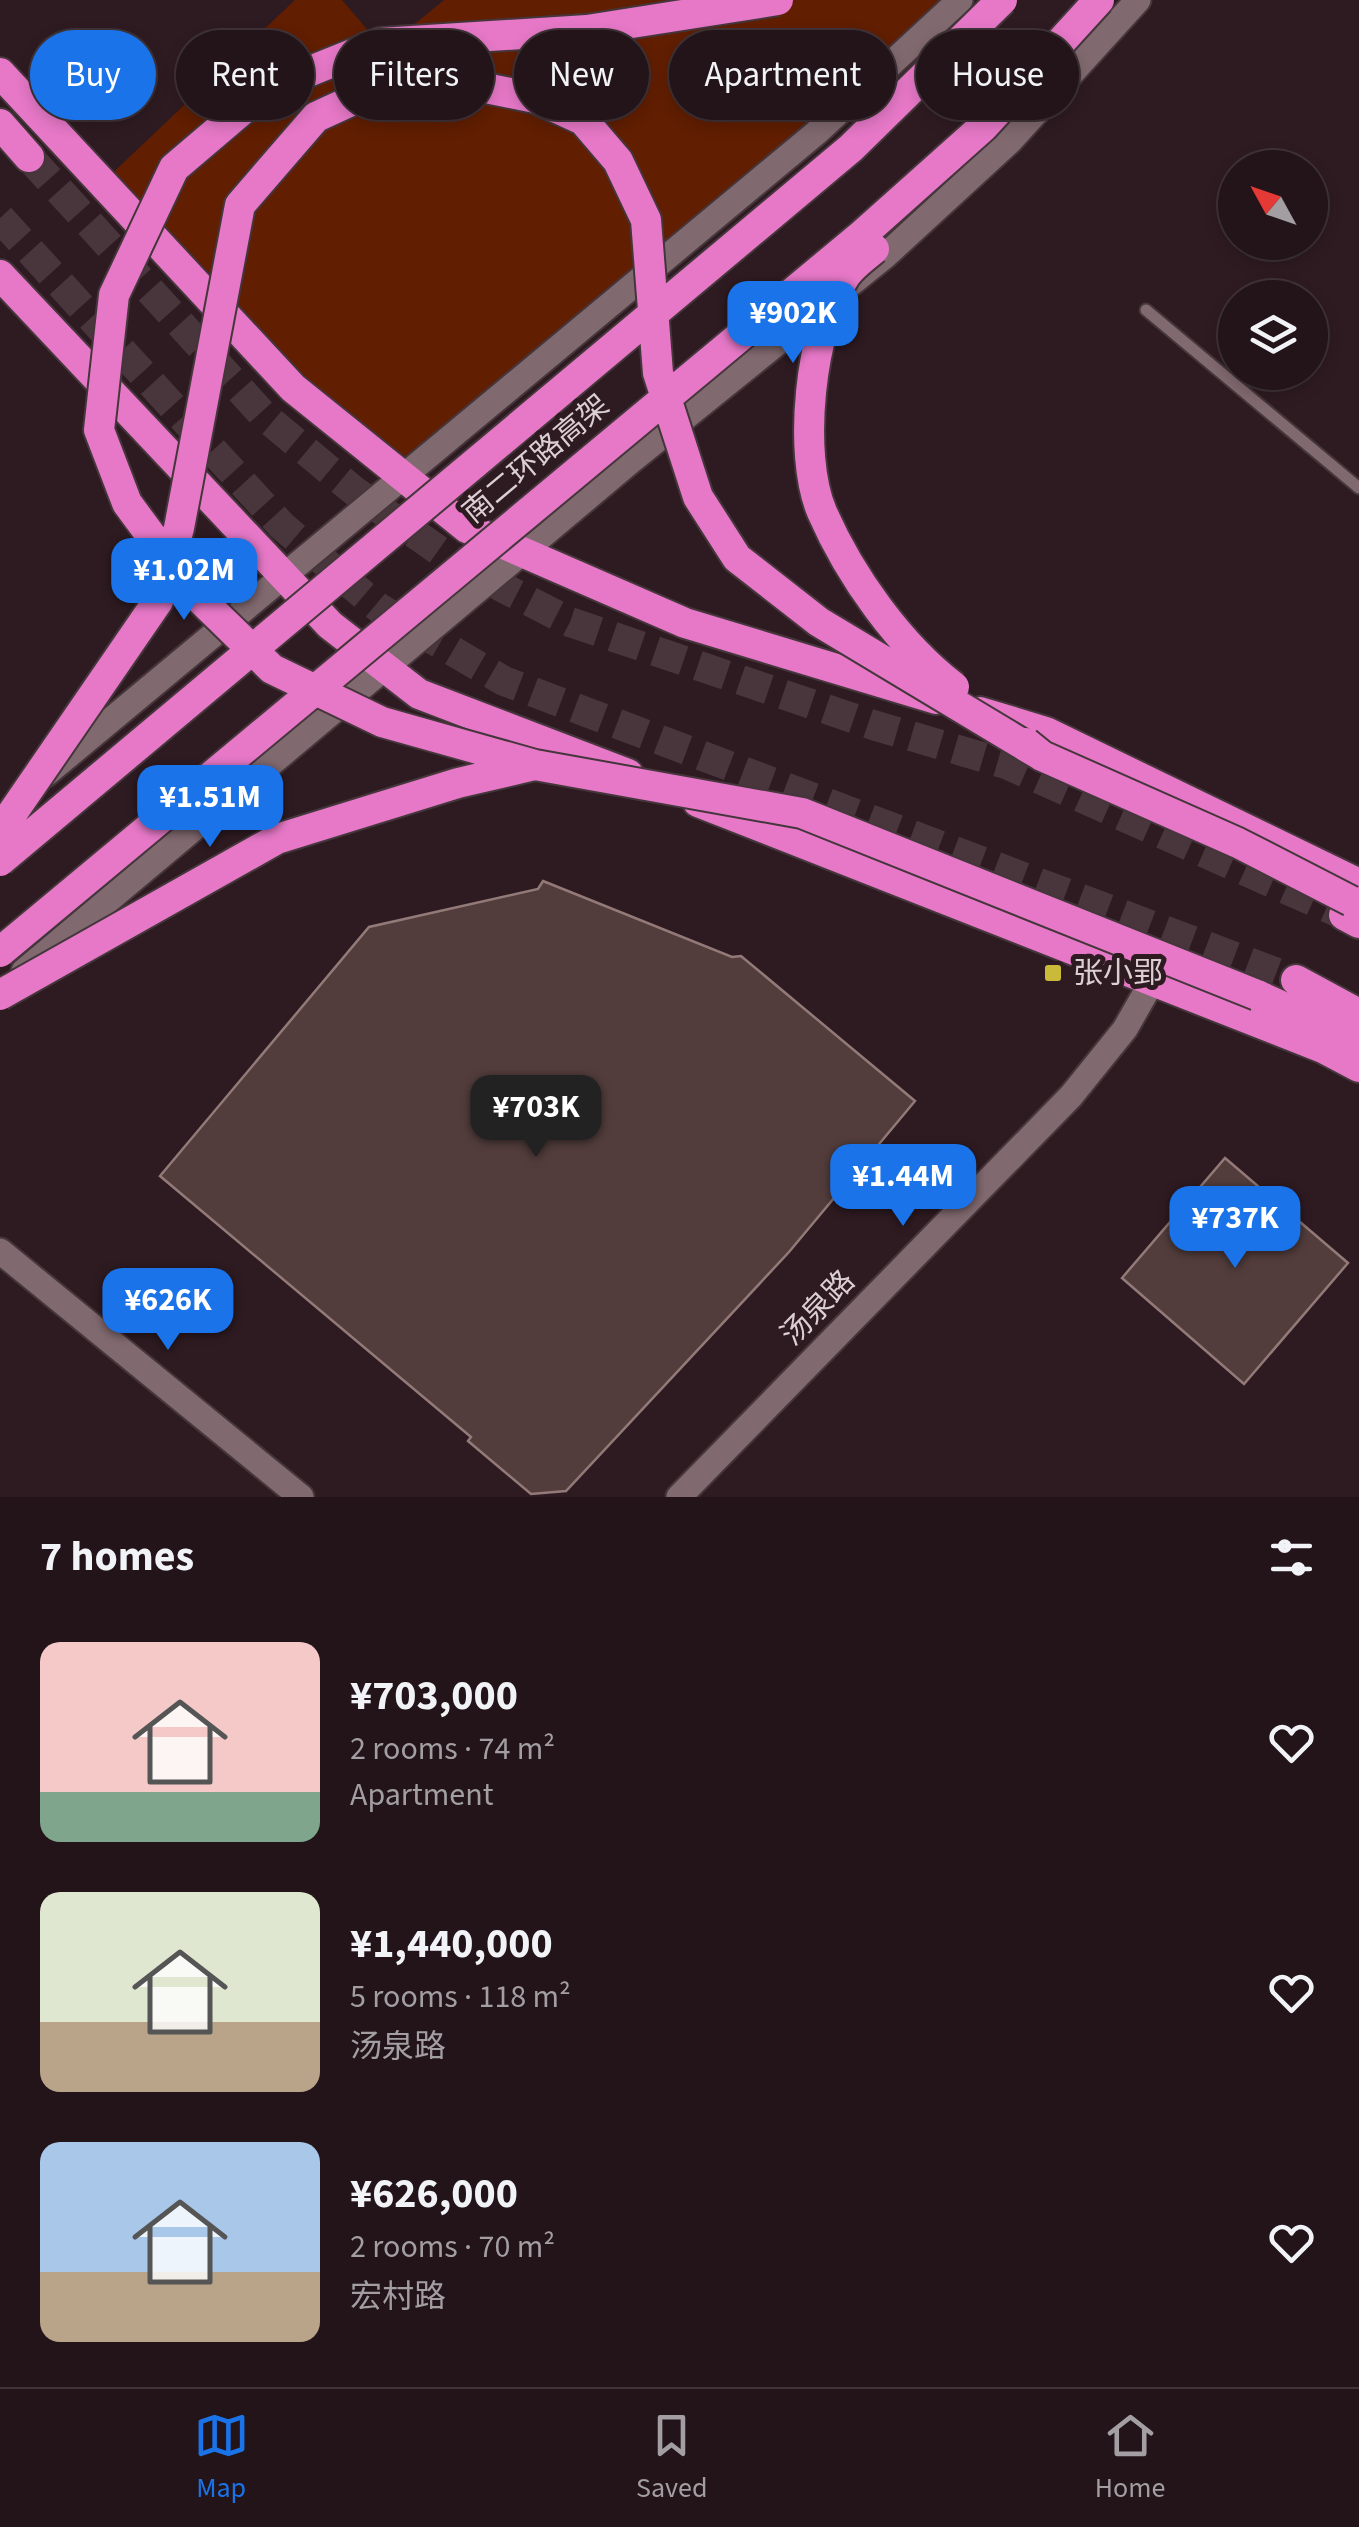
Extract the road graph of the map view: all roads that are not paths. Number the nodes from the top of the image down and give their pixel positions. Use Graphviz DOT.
graph roads {
  1 [pos="778,0"];
  2 [pos="960,0"];
  3 [pos="1002,0"];
  4 [pos="1099,0"];
  5 [pos="1121,0"];
  6 [pos="1138,0"];
  7 [pos="0,72"];
  8 [pos="0,124"];
  9 [pos="29,157"];
  10 [pos="0,275"];
  11 [pos="1146,310"];
  12 [pos="403,476"];
  13 [pos="1359,488"];
  14 [pos="522,553"];
  15 [pos="283,577"];
  16 [pos="386,668"];
  17 [pos="1042,756"];
  18 [pos="535,765"];
  19 [pos="0,812"];
  20 [pos="0,831"];
  21 [pos="0,861"];
  22 [pos="1354,905"];
  23 [pos="0,952"];
  24 [pos="1153,980"];
  25 [pos="1296,980"];
  26 [pos="0,993"];
  27 [pos="1359,1014"];
  28 [pos="1359,1044"];
  29 [pos="1323,1048"];
  30 [pos="1359,1067"];
  31 [pos="0,1252"];
  32 [pos="301,1497"];
  33 [pos="679,1497"];
  1 -- 18 [label="highway, bridge"];
  2 -- 12 [label="main road"];
  3 -- 21 [label="highway, 南二环路高架, bridge"];
  4 -- 23 [label="highway, 南二环路高架, bridge"];
  5 -- 17 [label="highway, bridge"];
  6 -- 14 [label="main road"];
  7 -- 12 [label="highway"];
  8 -- 9 [label="highway"];
  10 -- 15 [label="highway"];
  11 -- 13 [label="lane"];
  12 -- 14 [label="highway"];
  12 -- 15 [label="main road"];
  14 -- 16 [label="main road"];
  14 -- 22 [label="highway"];
  15 -- 16 [label="highway"];
  15 -- 19 [label="main road"];
  16 -- 24 [label="highway"];
  16 -- 26 [label="main road"];
  17 -- 20 [label="highway, bridge"];
  17 -- 22 [label="highway, bridge"];
  18 -- 26 [label="highway, bridge"];
  18 -- 28 [label="highway, bridge"];
  24 -- 29 [label="highway"];
  24 -- 33 [label="main road, 汤泉路"];
  25 -- 27 [label="highway"];
  28 -- 29 [label="highway"];
  29 -- 30 [label="highway"];
  31 -- 32 [label="main road"];
}
